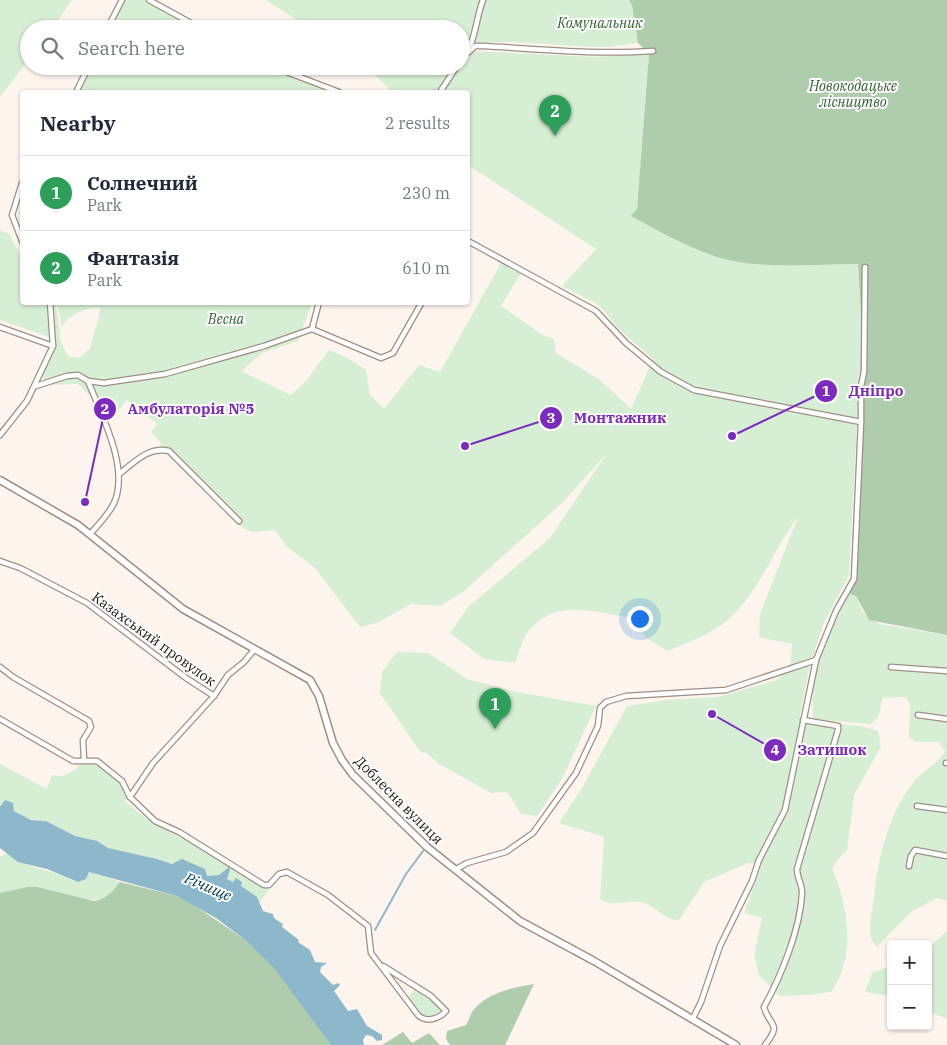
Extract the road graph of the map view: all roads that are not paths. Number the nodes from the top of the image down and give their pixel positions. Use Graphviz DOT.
graph roads {
  1 [pos="122,0"];
  2 [pos="149,0"];
  3 [pos="483,0"];
  4 [pos="112,20"];
  5 [pos="186,20"];
  6 [pos="470,45"];
  7 [pos="470,50"];
  8 [pos="653,51"];
  9 [pos="84,75"];
  10 [pos="295,75"];
  11 [pos="451,75"];
  12 [pos="77,90"];
  13 [pos="334,90"];
  14 [pos="441,90"];
  15 [pos="20,189"];
  16 [pos="20,236"];
  17 [pos="470,243"];
  18 [pos="865,266"];
  19 [pos="50,305"];
  20 [pos="318,305"];
  21 [pos="420,305"];
  22 [pos="0,327"];
  23 [pos="312,329"];
  24 [pos="53,346"];
  25 [pos="88,381"];
  26 [pos="36,386"];
  27 [pos="862,422"];
  28 [pos="0,435"];
  29 [pos="119,474"];
  30 [pos="0,480"];
  31 [pos="239,521"];
  32 [pos="90,534"];
  33 [pos="0,561"];
  34 [pos="254,650"];
  35 [pos="816,660"];
  36 [pos="0,667"];
  37 [pos="891,667"];
  38 [pos="947,671"];
  39 [pos="214,696"];
  40 [pos="918,715"];
  41 [pos="0,719"];
  42 [pos="947,719"];
  43 [pos="803,720"];
  44 [pos="84,760"];
  45 [pos="130,797"];
  46 [pos="917,806"];
  47 [pos="947,810"];
  48 [pos="947,856"];
  49 [pos="909,866"];
  50 [pos="456,870"];
  51 [pos="383,966"];
  52 [pos="693,1018"];
  53 [pos="736,1045"];
  54 [pos="765,1045"];
  1 -- 4 [label="street"];
  2 -- 5 [label="street"];
  3 -- 6 [label="street"];
  7 -- 8 [label="street"];
  9 -- 12 [label="street"];
  10 -- 13 [label="street"];
  11 -- 14 [label="street"];
  15 -- 16 [label="street"];
  17 -- 27 [label="street"];
  18 -- 27 [label="street"];
  19 -- 24 [label="street"];
  20 -- 23 [label="street"];
  21 -- 23 [label="street"];
  22 -- 24 [label="street"];
  23 -- 25 [label="street"];
  24 -- 26 [label="street"];
  25 -- 26 [label="street"];
  25 -- 29 [label="street"];
  26 -- 28 [label="street"];
  27 -- 35 [label="street"];
  29 -- 31 [label="street"];
  29 -- 32 [label="street"];
  30 -- 32 [label="street, Доблесна вулиця"];
  32 -- 34 [label="street, Доблесна вулиця"];
  33 -- 39 [label="street, Казахський провулок"];
  34 -- 39 [label="street, Казахський провулок"];
  34 -- 50 [label="street, Доблесна вулиця"];
  35 -- 43 [label="street"];
  35 -- 50 [label="street"];
  36 -- 44 [label="street"];
  37 -- 38 [label="street"];
  39 -- 45 [label="street, Казахський провулок"];
  40 -- 42 [label="street"];
  41 -- 44 [label="street"];
  43 -- 52 [label="street"];
  43 -- 54 [label="street"];
  44 -- 45 [label="street"];
  45 -- 51 [label="street"];
  46 -- 47 [label="street"];
  48 -- 49 [label="street"];
  50 -- 52 [label="street, Доблесна вулиця"];
  51 -- 51 [label="street"];
  52 -- 53 [label="street, Доблесна вулиця"];
}
